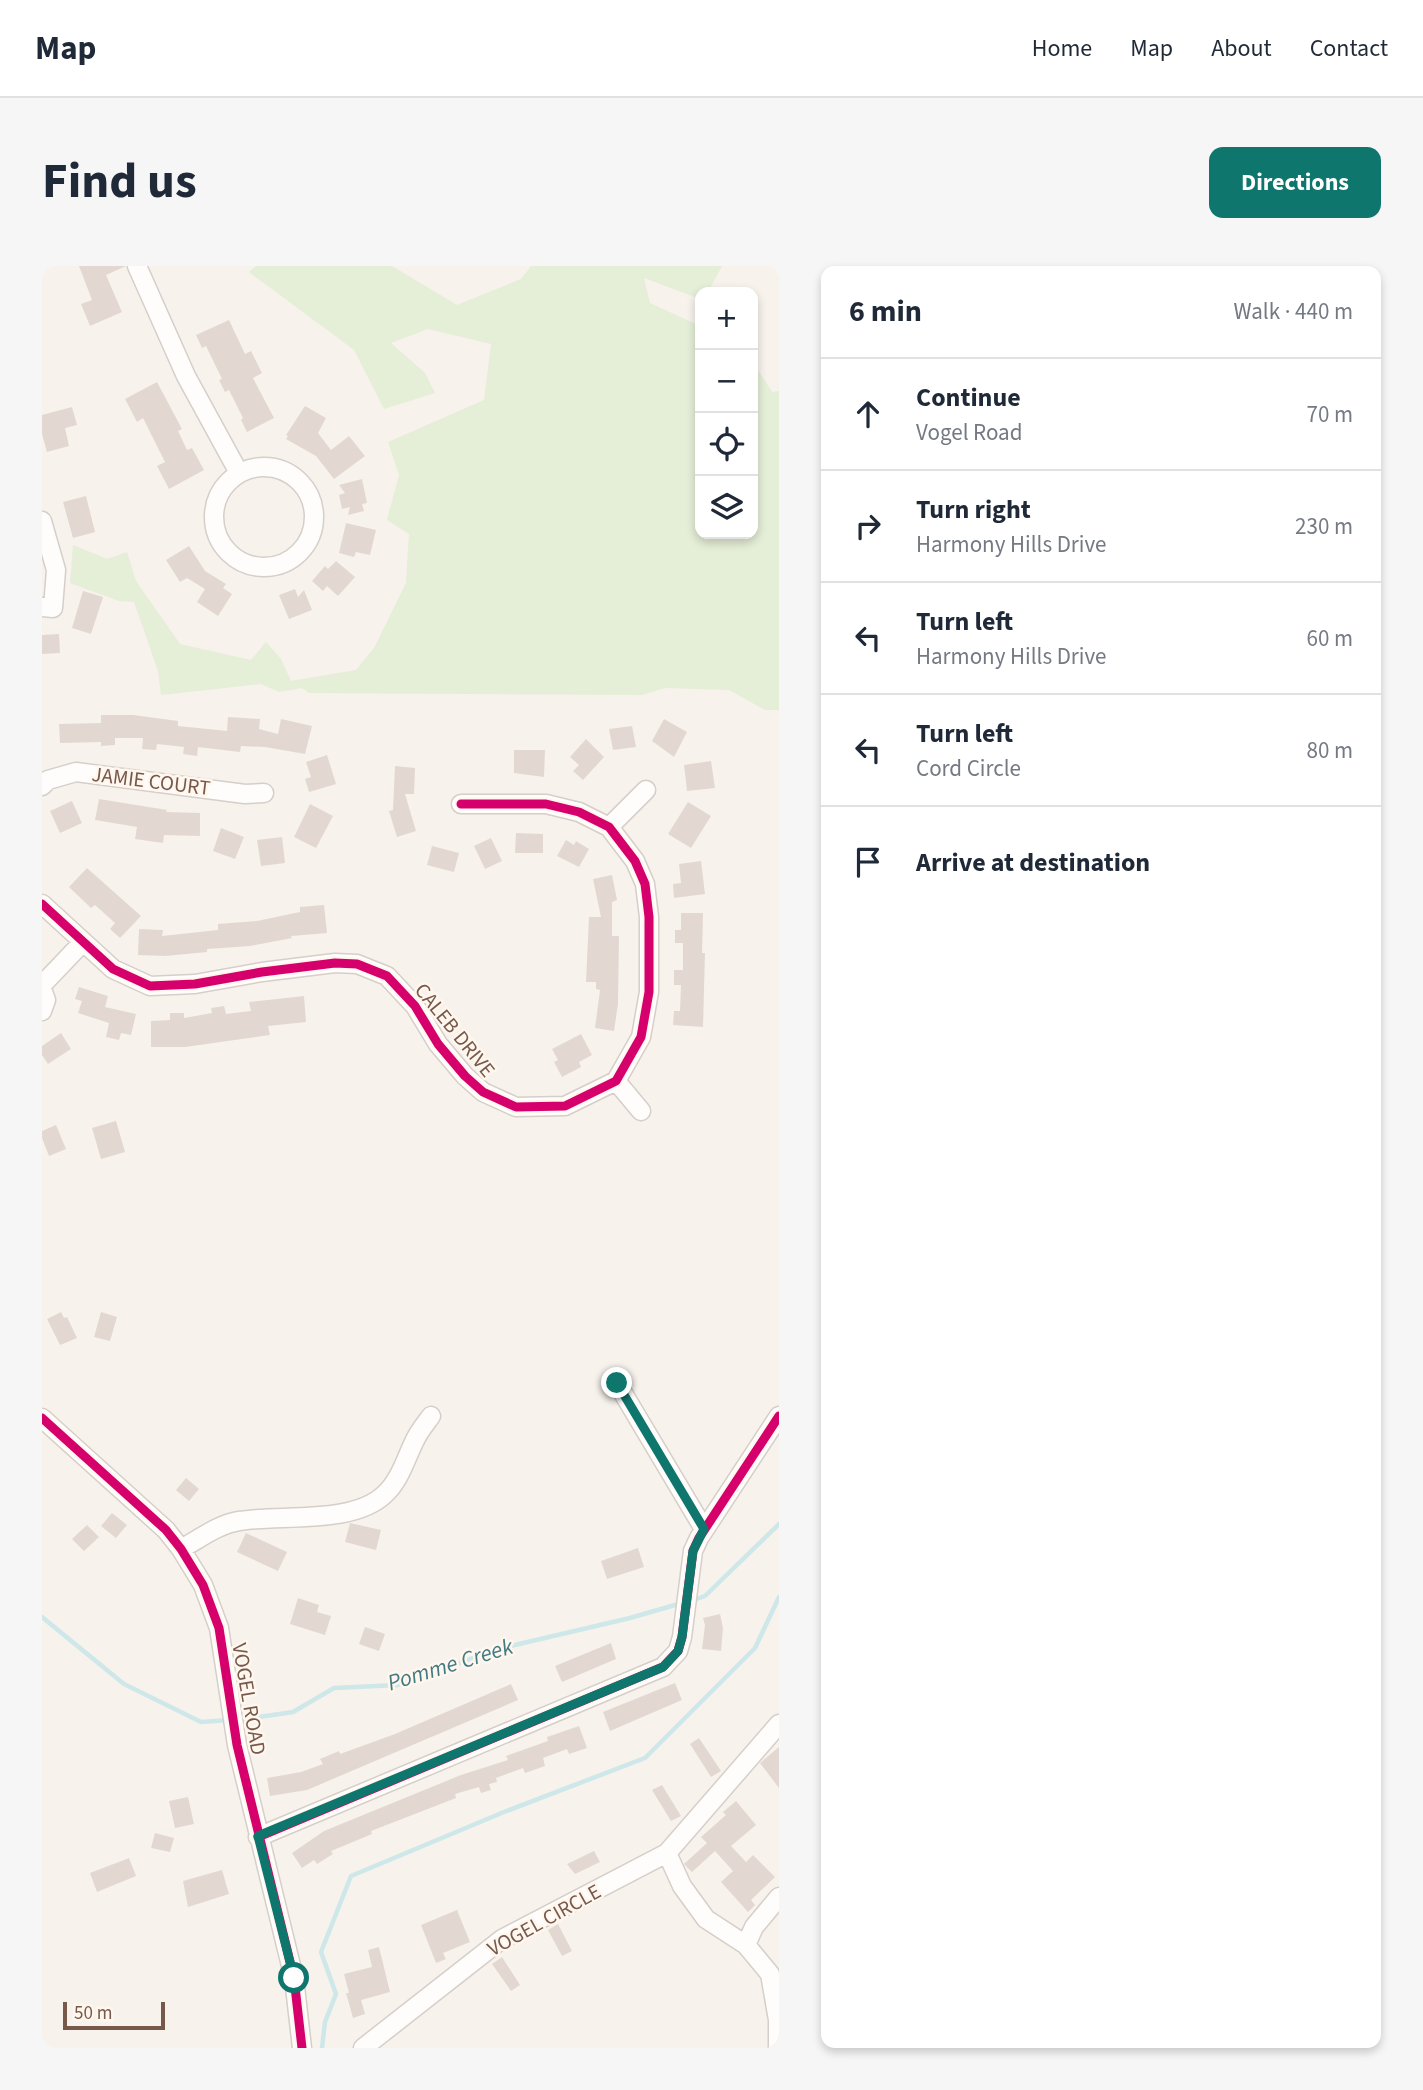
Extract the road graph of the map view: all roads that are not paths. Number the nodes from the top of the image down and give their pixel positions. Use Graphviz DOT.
graph roads {
  1 [pos="137,266"];
  2 [pos="239,473"];
  3 [pos="42,521"];
  4 [pos="42,607"];
  5 [pos="42,786"];
  6 [pos="646,790"];
  7 [pos="264,793"];
  8 [pos="461,804"];
  9 [pos="609,827"];
  10 [pos="42,904"];
  11 [pos="83,942"];
  12 [pos="42,987"];
  13 [pos="42,1011"];
  14 [pos="616,1080"];
  15 [pos="641,1111"];
  16 [pos="617,1383"];
  17 [pos="430,1416"];
  18 [pos="779,1416"];
  19 [pos="42,1418"];
  20 [pos="704,1529"];
  21 [pos="181,1549"];
  22 [pos="779,1724"];
  23 [pos="258,1836"];
  24 [pos="667,1853"];
  25 [pos="779,1897"];
  26 [pos="746,1945"];
  27 [pos="303,2048"];
  28 [pos="363,2048"];
  29 [pos="778,2048"];
  1 -- 2 [label="street"];
  2 -- 2 [label="street"];
  3 -- 4 [label="street"];
  5 -- 7 [label="street, JAMIE COURT"];
  6 -- 9 [label="street"];
  8 -- 9 [label="street"];
  9 -- 14 [label="street"];
  10 -- 11 [label="street, CALEB DRIVE"];
  11 -- 12 [label="street"];
  11 -- 14 [label="street, CALEB DRIVE"];
  12 -- 13 [label="street"];
  14 -- 15 [label="street"];
  16 -- 20 [label="street"];
  17 -- 21 [label="street"];
  18 -- 20 [label="street"];
  19 -- 21 [label="street, VOGEL ROAD"];
  20 -- 23 [label="street"];
  21 -- 23 [label="street, VOGEL ROAD"];
  22 -- 24 [label="street, VOGEL CIRCLE"];
  23 -- 27 [label="street, VOGEL ROAD"];
  24 -- 26 [label="street"];
  24 -- 28 [label="street, VOGEL CIRCLE"];
  25 -- 26 [label="street"];
  26 -- 29 [label="street"];
}
